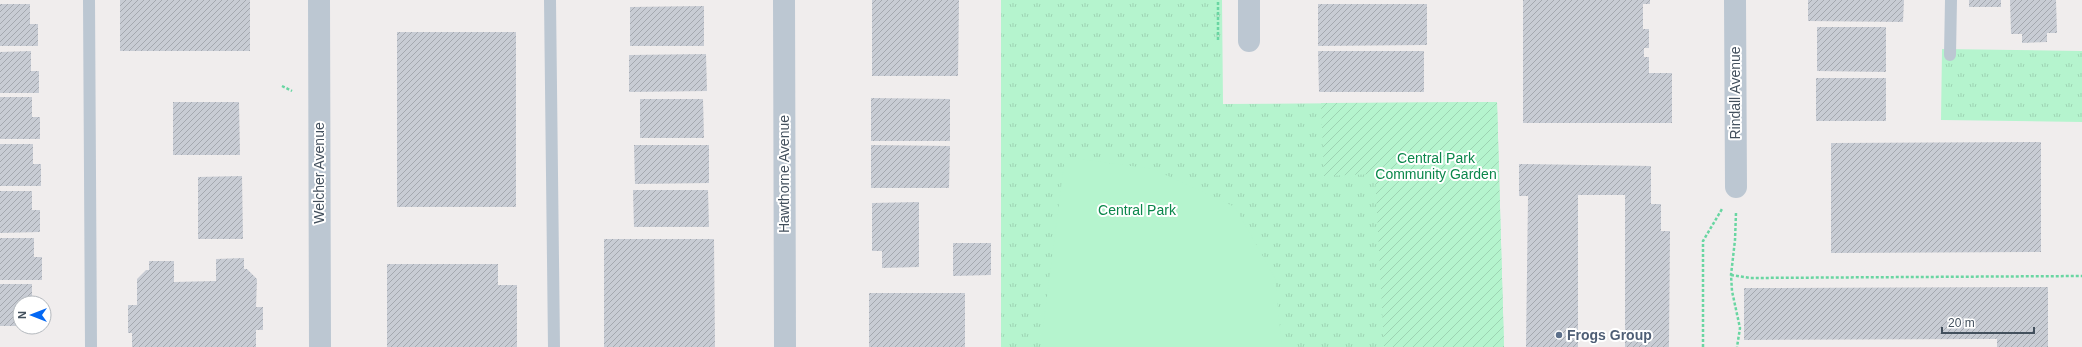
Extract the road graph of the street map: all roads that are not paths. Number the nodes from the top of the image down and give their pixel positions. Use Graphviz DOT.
graph roads {
  1 [pos="89,0"];
  2 [pos="319,0"];
  3 [pos="550,0"];
  4 [pos="784,0"];
  5 [pos="1249,0"];
  6 [pos="1735,0"];
  7 [pos="1951,0"];
  8 [pos="1249,41"];
  9 [pos="1950,55"];
  10 [pos="1736,187"];
  11 [pos="91,347"];
  12 [pos="320,347"];
  13 [pos="554,347"];
  14 [pos="784,347"];
  1 -- 11 [label="lane"];
  2 -- 12 [label="street, Welcher Avenue"];
  3 -- 13 [label="lane"];
  4 -- 14 [label="street, Hawthorne Avenue"];
  5 -- 8 [label="street"];
  6 -- 10 [label="street, Rindall Avenue"];
  7 -- 9 [label="lane"];
}
